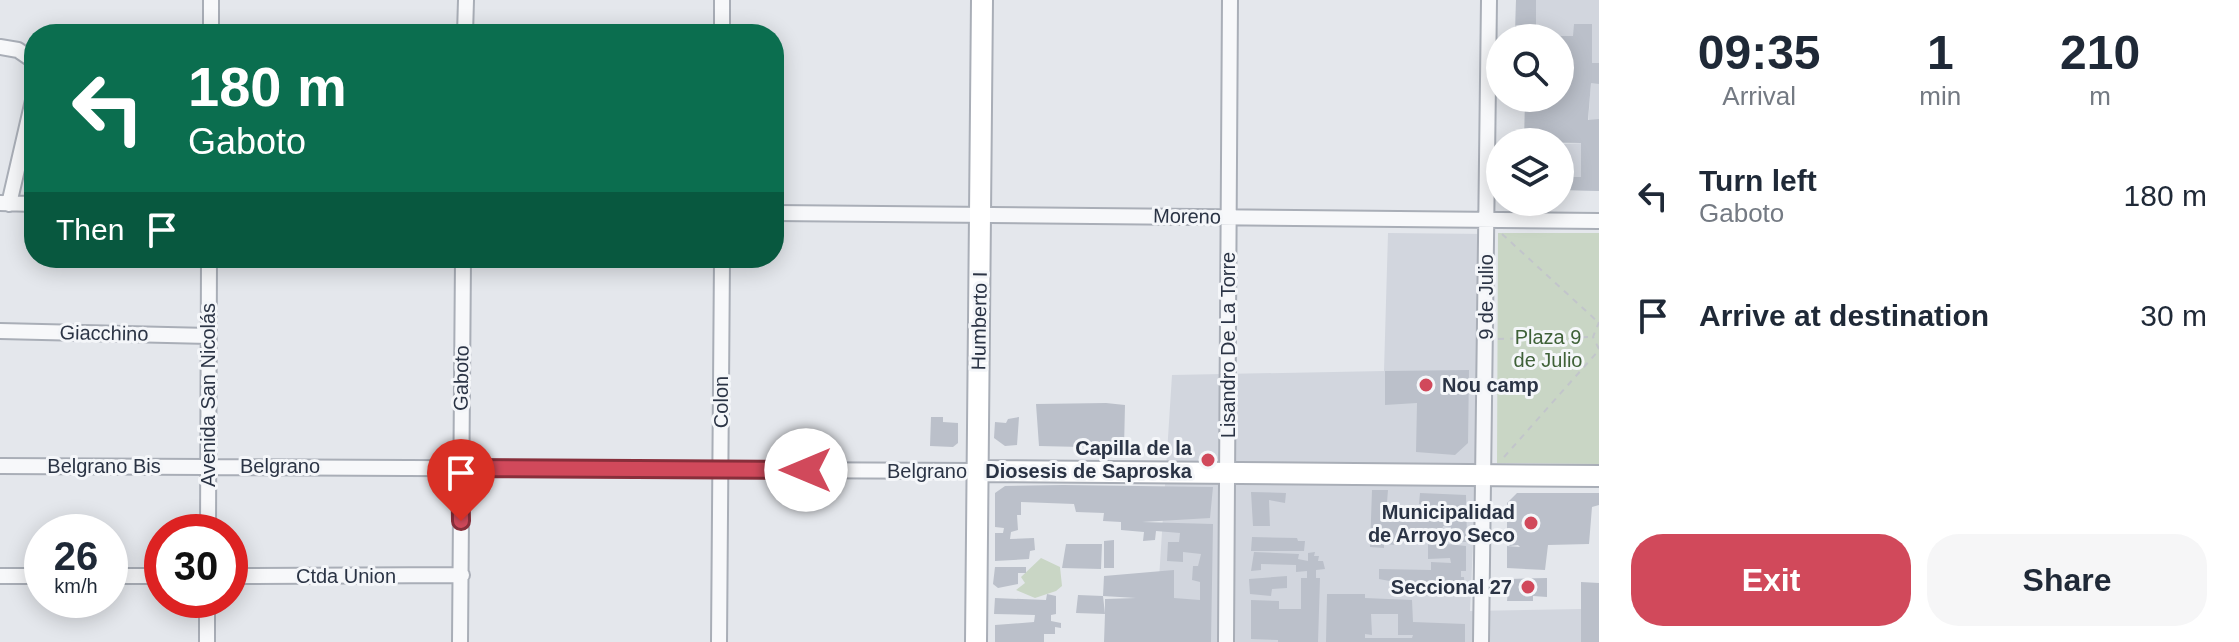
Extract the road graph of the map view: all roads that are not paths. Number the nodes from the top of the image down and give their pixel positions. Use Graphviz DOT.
graph roads {
  1 [pos="211,0"];
  2 [pos="466,0"];
  3 [pos="722,0"];
  4 [pos="982,0"];
  5 [pos="1230,0"];
  6 [pos="1489,0"];
  7 [pos="211,24"];
  8 [pos="465,24"];
  9 [pos="722,24"];
  10 [pos="0,47"];
  11 [pos="24,54"];
  12 [pos="24,132"];
  13 [pos="4,204"];
  14 [pos="784,213"];
  15 [pos="980,214"];
  16 [pos="1229,217"];
  17 [pos="1487,220"];
  18 [pos="1599,221"];
  19 [pos="209,268"];
  20 [pos="463,268"];
  21 [pos="722,268"];
  22 [pos="0,331"];
  23 [pos="209,336"];
  24 [pos="208,465"];
  25 [pos="0,466"];
  26 [pos="460,468"];
  27 [pos="720,470"];
  28 [pos="977,471"];
  29 [pos="1227,473"];
  30 [pos="1599,476"];
  31 [pos="1485,477"];
  32 [pos="208,514"];
  33 [pos="462,575"];
  34 [pos="0,576"];
  35 [pos="24,576"];
  36 [pos="248,576"];
  37 [pos="207,618"];
  38 [pos="207,642"];
  39 [pos="460,642"];
  40 [pos="719,642"];
  41 [pos="976,642"];
  42 [pos="1226,642"];
  43 [pos="1481,642"];
  1 -- 7 [label="street"];
  2 -- 8 [label="street"];
  3 -- 9 [label="street"];
  4 -- 15 [label="main road, Humberto I"];
  5 -- 16 [label="street, Lisandro De La Torre"];
  6 -- 17 [label="street, 9 de Julio"];
  10 -- 11 [label="street"];
  12 -- 13 [label="street"];
  14 -- 15 [label="street, Moreno"];
  15 -- 16 [label="street, Moreno"];
  15 -- 28 [label="main road, Humberto I"];
  16 -- 17 [label="street, Moreno"];
  16 -- 29 [label="street, Lisandro De La Torre"];
  17 -- 18 [label="street, Moreno"];
  17 -- 31 [label="street, 9 de Julio"];
  19 -- 23 [label="street, Avenida San Nicolás"];
  20 -- 26 [label="street, Gaboto"];
  21 -- 27 [label="street, Colon"];
  22 -- 23 [label="street, Giacchino"];
  23 -- 24 [label="street, Avenida San Nicolás"];
  24 -- 25 [label="street, Belgrano Bis"];
  24 -- 26 [label="street, Belgrano"];
  24 -- 32 [label="street, Avenida San Nicolás"];
  26 -- 27 [label="street, Belgrano"];
  26 -- 33 [label="street, Gaboto"];
  27 -- 28 [label="street, Belgrano"];
  27 -- 40 [label="street, Colon"];
  28 -- 29 [label="main road, Belgrano"];
  28 -- 41 [label="main road, Humberto I"];
  29 -- 31 [label="main road, Belgrano"];
  29 -- 42 [label="street, Lisandro De La Torre"];
  30 -- 31 [label="main road, Belgrano"];
  31 -- 43 [label="street, 9 de Julio"];
  33 -- 36 [label="street, Ctda Union"];
  33 -- 39 [label="street, Gaboto"];
  34 -- 35 [label="street"];
  37 -- 38 [label="street"];
}
